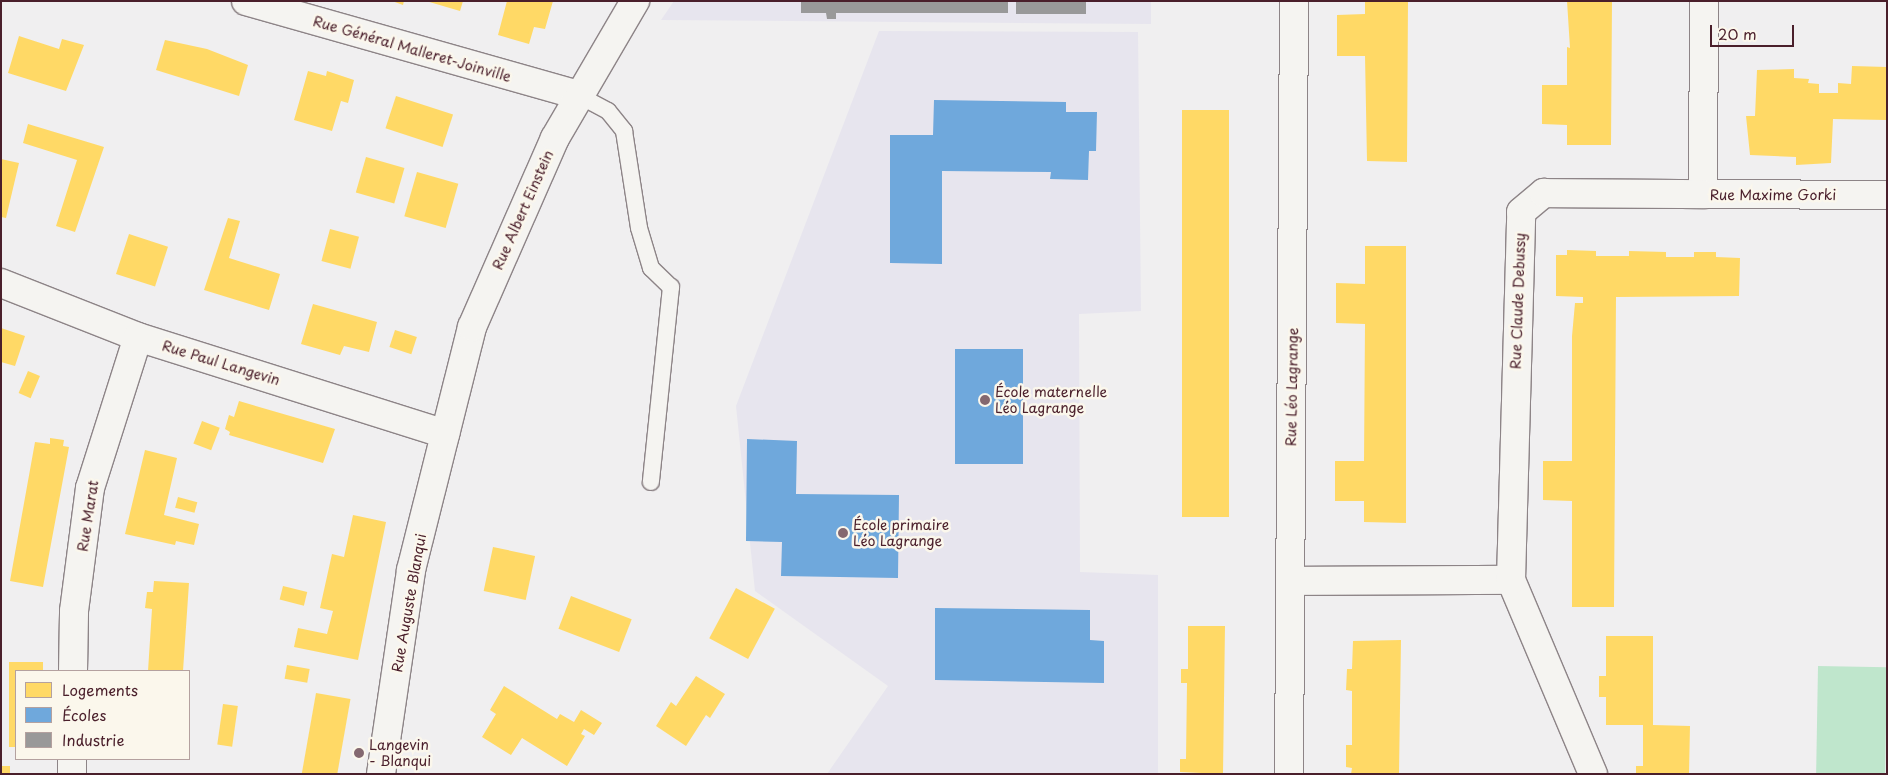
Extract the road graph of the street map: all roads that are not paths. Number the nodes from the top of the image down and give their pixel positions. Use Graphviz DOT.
graph roads {
  1 [pos="246,1"];
  2 [pos="635,1"];
  3 [pos="1294,1"];
  4 [pos="1704,1"];
  5 [pos="578,95"];
  6 [pos="1703,194"];
  7 [pos="1887,195"];
  8 [pos="1,283"];
  9 [pos="138,337"];
  10 [pos="445,434"];
  11 [pos="651,482"];
  12 [pos="1511,580"];
  13 [pos="1290,581"];
  14 [pos="73,670"];
  15 [pos="72,760"];
  16 [pos="72,774"];
  17 [pos="380,774"];
  18 [pos="1290,774"];
  19 [pos="1594,774"];
  1 -- 5 [label="street, Rue Général Malleret-Joinville"];
  2 -- 5 [label="street, Rue Albert Einstein"];
  3 -- 13 [label="street, Rue Léo Lagrange"];
  4 -- 6 [label="street, Rue Maxime Gorki"];
  5 -- 10 [label="street, Rue Albert Einstein"];
  5 -- 11 [label="lane"];
  6 -- 7 [label="street, Rue Maxime Gorki"];
  6 -- 12 [label="street, Rue Claude Debussy"];
  8 -- 9 [label="street, Rue Paul Langevin"];
  9 -- 10 [label="street, Rue Paul Langevin"];
  9 -- 14 [label="street, Rue Marat"];
  10 -- 17 [label="street, Rue Auguste Blanqui"];
  12 -- 13 [label="street"];
  12 -- 19 [label="street, Rue Claude Debussy"];
  13 -- 18 [label="street, Rue Léo Lagrange"];
  15 -- 16 [label="street"];
}
